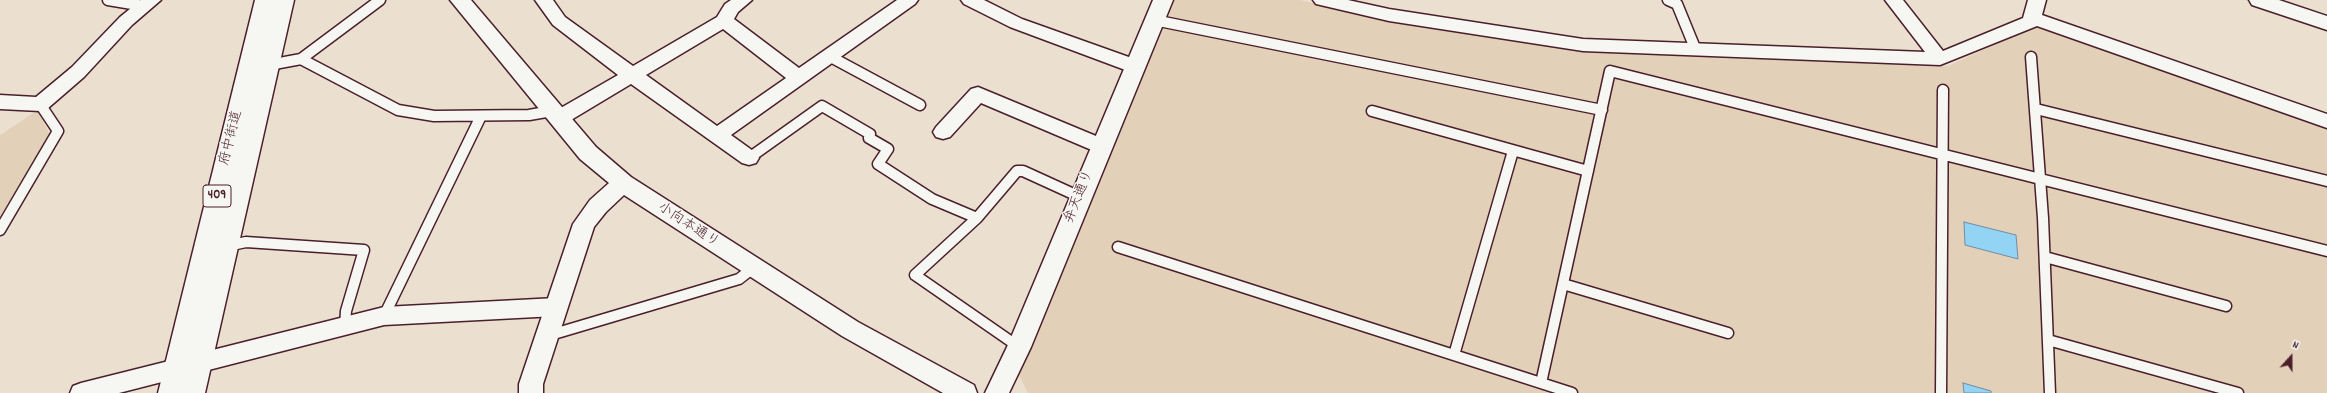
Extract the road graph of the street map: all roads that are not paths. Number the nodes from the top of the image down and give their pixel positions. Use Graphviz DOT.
graph roads {
  1 [pos="108,0"];
  2 [pos="265,0"];
  3 [pos="284,0"];
  4 [pos="380,0"];
  5 [pos="460,0"];
  6 [pos="544,0"];
  7 [pos="908,0"];
  8 [pos="970,0"];
  9 [pos="1163,0"];
  10 [pos="1322,0"];
  11 [pos="1668,0"];
  12 [pos="1894,0"];
  13 [pos="2037,0"];
  14 [pos="2259,0"];
  15 [pos="148,3"];
  16 [pos="730,7"];
  17 [pos="2032,18"];
  18 [pos="1154,20"];
  19 [pos="2327,23"];
  20 [pos="1695,48"];
  21 [pos="829,56"];
  22 [pos="2031,57"];
  23 [pos="302,59"];
  24 [pos="1940,59"];
  25 [pos="269,65"];
  26 [pos="1134,66"];
  27 [pos="633,75"];
  28 [pos="798,78"];
  29 [pos="1943,90"];
  30 [pos="0,102"];
  31 [pos="40,104"];
  32 [pos="920,105"];
  33 [pos="2036,109"];
  34 [pos="1602,110"];
  35 [pos="1372,111"];
  36 [pos="555,115"];
  37 [pos="481,116"];
  38 [pos="2327,121"];
  39 [pos="943,132"];
  40 [pos="718,135"];
  41 [pos="1101,146"];
  42 [pos="1513,152"];
  43 [pos="1944,153"];
  44 [pos="749,158"];
  45 [pos="1588,171"];
  46 [pos="2039,177"];
  47 [pos="2327,181"];
  48 [pos="623,183"];
  49 [pos="1080,197"];
  50 [pos="977,218"];
  51 [pos="0,230"];
  52 [pos="227,246"];
  53 [pos="1118,247"];
  54 [pos="2327,251"];
  55 [pos="2045,257"];
  56 [pos="753,268"];
  57 [pos="1563,284"];
  58 [pos="2226,306"];
  59 [pos="556,307"];
  60 [pos="384,316"];
  61 [pos="345,326"];
  62 [pos="1728,333"];
  63 [pos="546,336"];
  64 [pos="2048,340"];
  65 [pos="1019,346"];
  66 [pos="1454,355"];
  67 [pos="199,364"];
  68 [pos="176,370"];
  69 [pos="1541,383"];
  70 [pos="81,393"];
  71 [pos="170,393"];
  72 [pos="193,393"];
  73 [pos="531,393"];
  74 [pos="965,393"];
  75 [pos="997,393"];
  76 [pos="1572,393"];
  77 [pos="1941,393"];
  78 [pos="2050,393"];
  79 [pos="2238,393"];
  1 -- 15 [label="lane"];
  2 -- 68 [label="main road, 府中街道 / 409"];
  3 -- 25 [label="main road, 府中街道 / 409"];
  4 -- 23 [label="lane"];
  5 -- 36 [label="main road, 小向本通り"];
  6 -- 27 [label="street"];
  7 -- 21 [label="street"];
  8 -- 26 [label="street"];
  9 -- 18 [label="main road, 弁天通り"];
  10 -- 20 [label="street"];
  11 -- 20 [label="lane"];
  12 -- 24 [label="street"];
  13 -- 17 [label="street"];
  14 -- 19 [label="main road"];
  15 -- 31 [label="street"];
  16 -- 27 [label="street"];
  16 -- 28 [label="street"];
  17 -- 24 [label="street"];
  17 -- 38 [label="street"];
  18 -- 26 [label="main road, 弁天通り"];
  18 -- 34 [label="lane"];
  20 -- 24 [label="street"];
  21 -- 28 [label="street"];
  21 -- 32 [label="lane"];
  22 -- 33 [label="lane"];
  23 -- 25 [label="lane"];
  23 -- 37 [label="lane"];
  25 -- 52 [label="main road, 府中街道 / 409"];
  26 -- 41 [label="main road, 弁天通り"];
  27 -- 36 [label="street"];
  27 -- 40 [label="street"];
  28 -- 40 [label="street"];
  29 -- 43 [label="lane"];
  30 -- 31 [label="street"];
  31 -- 51 [label="lane"];
  33 -- 46 [label="lane"];
  33 -- 47 [label="lane"];
  34 -- 43 [label="lane"];
  34 -- 45 [label="lane"];
  35 -- 42 [label="lane"];
  36 -- 37 [label="lane"];
  36 -- 48 [label="main road, 小向本通り"];
  37 -- 60 [label="lane"];
  39 -- 41 [label="street"];
  40 -- 44 [label="street"];
  41 -- 49 [label="main road, 弁天通り"];
  42 -- 45 [label="lane"];
  42 -- 66 [label="lane"];
  43 -- 46 [label="lane"];
  43 -- 77 [label="lane"];
  44 -- 50 [label="lane"];
  45 -- 57 [label="lane"];
  46 -- 54 [label="lane"];
  46 -- 55 [label="lane"];
  48 -- 56 [label="main road, 小向本通り"];
  48 -- 59 [label="main road"];
  49 -- 50 [label="lane"];
  49 -- 65 [label="main road, 弁天通り"];
  50 -- 65 [label="lane"];
  52 -- 61 [label="lane"];
  52 -- 67 [label="main road, 府中街道 / 409"];
  53 -- 66 [label="lane"];
  55 -- 58 [label="lane"];
  55 -- 64 [label="lane"];
  56 -- 63 [label="lane"];
  56 -- 74 [label="main road, 小向本通り"];
  57 -- 62 [label="lane"];
  57 -- 69 [label="lane"];
  59 -- 60 [label="street"];
  59 -- 63 [label="main road"];
  60 -- 61 [label="street"];
  61 -- 67 [label="street"];
  63 -- 73 [label="main road"];
  64 -- 78 [label="lane"];
  64 -- 79 [label="lane"];
  65 -- 75 [label="main road, 弁天通り"];
  66 -- 69 [label="lane"];
  67 -- 68 [label="street"];
  67 -- 72 [label="main road, 府中街道 / 409"];
  68 -- 70 [label="street"];
  68 -- 71 [label="main road, 府中街道 / 409"];
  69 -- 76 [label="lane"];
}
